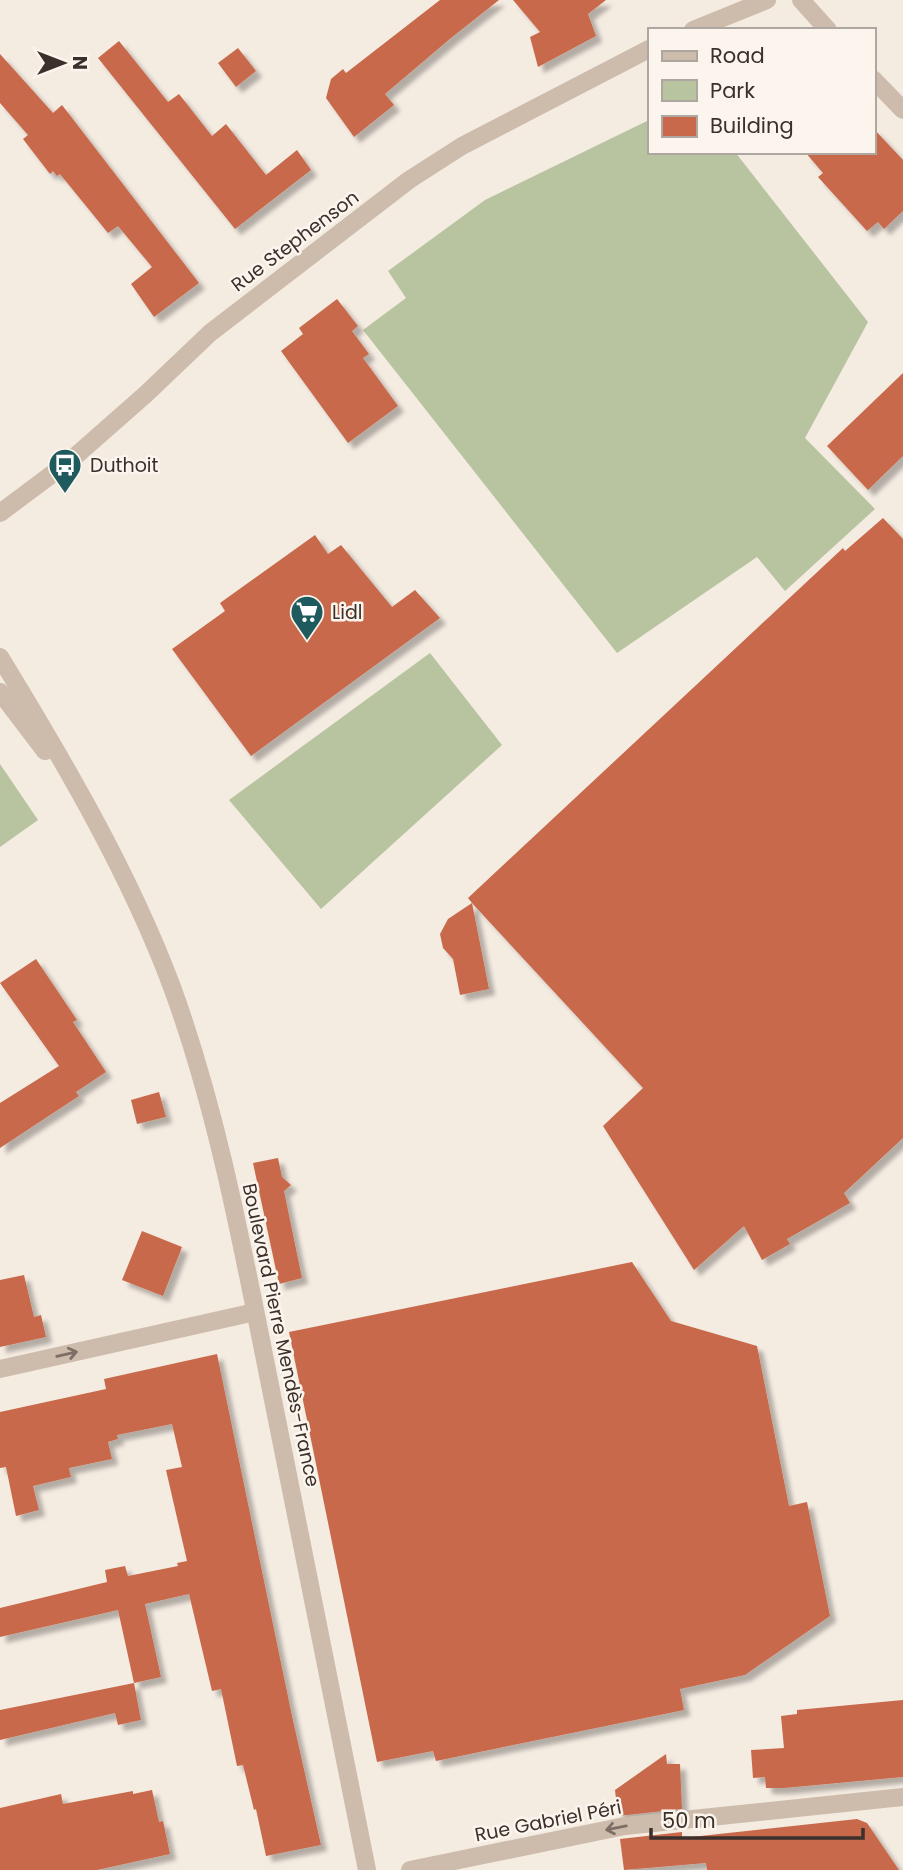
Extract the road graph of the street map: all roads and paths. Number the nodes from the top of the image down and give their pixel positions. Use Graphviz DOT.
graph roads {
  1 [pos="767,0"];
  2 [pos="801,0"];
  3 [pos="698,28"];
  4 [pos="826,28"];
  5 [pos="648,50"];
  6 [pos="875,81"];
  7 [pos="903,110"];
  8 [pos="0,513"];
  9 [pos="0,657"];
  10 [pos="0,692"];
  11 [pos="96,826"];
  12 [pos="255,1312"];
  13 [pos="0,1369"];
  14 [pos="903,1797"];
  15 [pos="367,1870"];
  16 [pos="410,1870"];
  1 -- 3 [label="street"];
  2 -- 4 [label="street"];
  5 -- 8 [label="street, Rue Stephenson"];
  6 -- 7 [label="street"];
  9 -- 11 [label="street, Boulevard Pierre Mendès-France"];
  10 -- 11 [label="street, Boulevard Pierre Mendès-France"];
  11 -- 12 [label="street, Boulevard Pierre Mendès-France"];
  13 -- 12 [label="street, one-way"];
  12 -- 15 [label="street, Boulevard Pierre Mendès-France"];
  14 -- 16 [label="street, Rue Gabriel Péri, one-way"];
}
